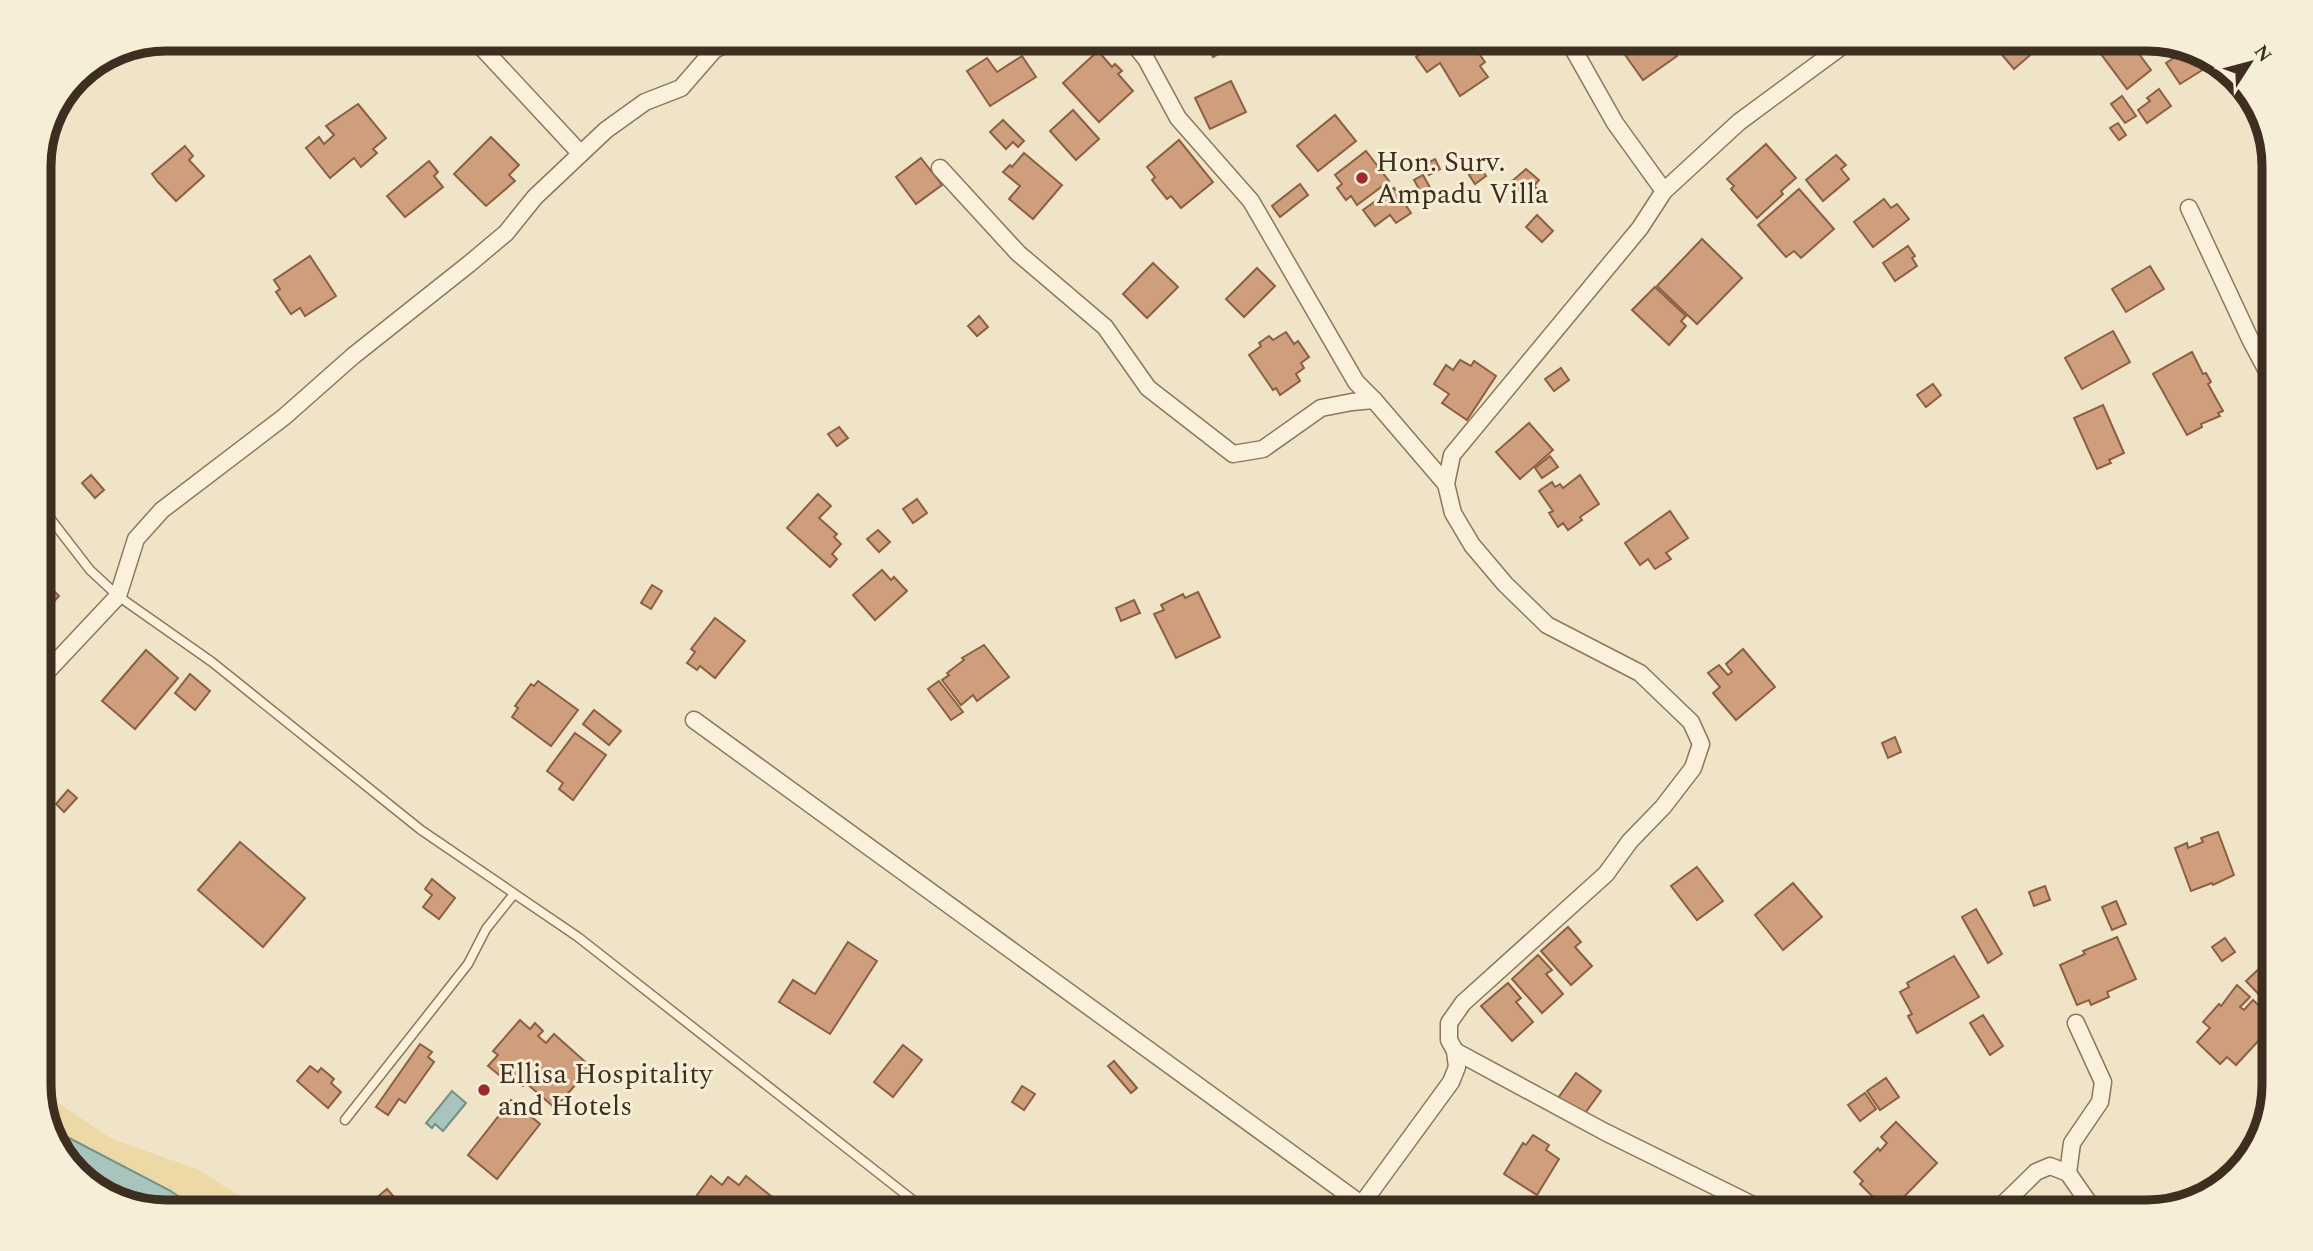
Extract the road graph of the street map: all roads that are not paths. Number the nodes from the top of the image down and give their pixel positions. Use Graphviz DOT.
graph roads {
  1 [pos="485,51"];
  2 [pos="713,51"];
  3 [pos="1140,51"];
  4 [pos="1574,51"];
  5 [pos="1836,51"];
  6 [pos="580,153"];
  7 [pos="940,168"];
  8 [pos="1664,191"];
  9 [pos="2189,208"];
  10 [pos="2262,362"];
  11 [pos="1374,400"];
  12 [pos="1446,484"];
  13 [pos="51,520"];
  14 [pos="118,596"];
  15 [pos="51,667"];
  16 [pos="694,720"];
  17 [pos="514,894"];
  18 [pos="2076,1023"];
  19 [pos="1455,1051"];
  20 [pos="345,1119"];
  21 [pos="2068,1174"];
  22 [pos="912,1200"];
  23 [pos="1347,1200"];
  24 [pos="1364,1200"];
  25 [pos="1741,1200"];
  26 [pos="2008,1200"];
  27 [pos="2086,1200"];
  1 -- 6 [label="street"];
  2 -- 6 [label="street"];
  3 -- 11 [label="street"];
  4 -- 8 [label="street"];
  5 -- 8 [label="street"];
  6 -- 14 [label="street"];
  7 -- 11 [label="street"];
  8 -- 12 [label="street"];
  9 -- 10 [label="street"];
  11 -- 12 [label="street"];
  12 -- 19 [label="street"];
  13 -- 14 [label="lane"];
  14 -- 15 [label="street"];
  14 -- 17 [label="lane"];
  16 -- 23 [label="street"];
  17 -- 20 [label="lane"];
  17 -- 22 [label="lane"];
  18 -- 21 [label="street"];
  19 -- 24 [label="street"];
  19 -- 25 [label="street"];
  21 -- 26 [label="street"];
  21 -- 27 [label="street"];
}
